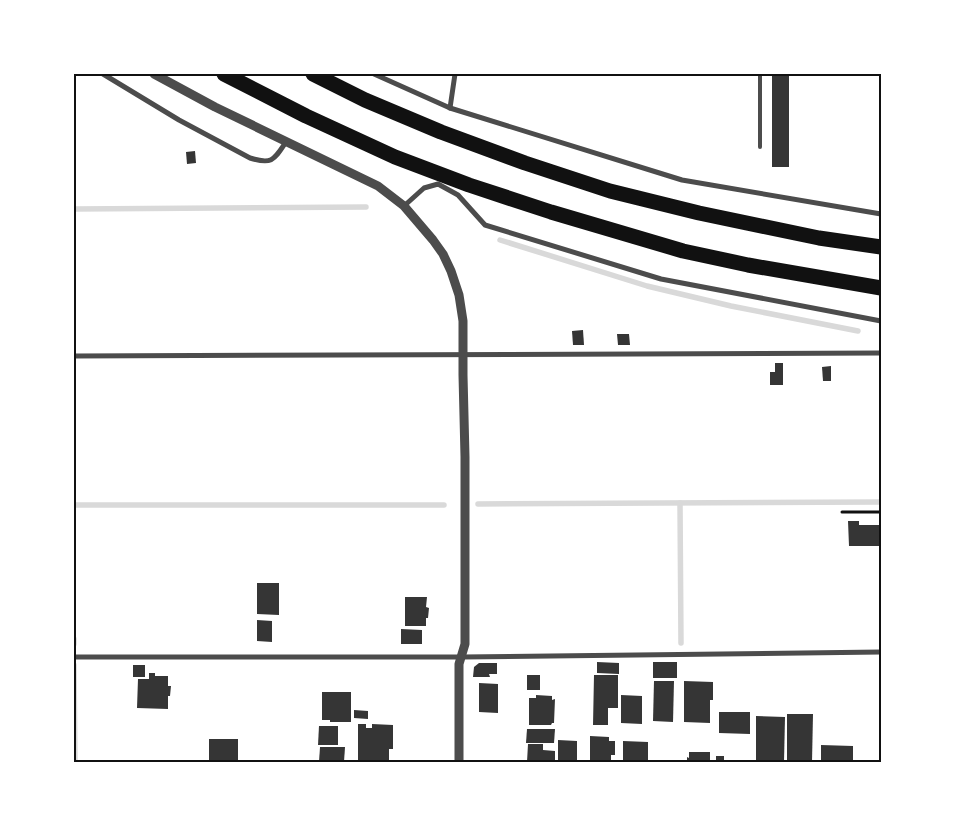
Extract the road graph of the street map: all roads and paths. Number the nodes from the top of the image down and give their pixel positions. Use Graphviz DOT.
graph roads {
  1 [pos="103,74"];
  2 [pos="154,74"];
  3 [pos="224,74"];
  4 [pos="313,74"];
  5 [pos="374,74"];
  6 [pos="455,74"];
  7 [pos="760,74"];
  8 [pos="450,108"];
  9 [pos="286,142"];
  10 [pos="760,147"];
  11 [pos="404,206"];
  12 [pos="881,214"];
  13 [pos="881,247"];
  14 [pos="881,288"];
  15 [pos="881,321"];
  16 [pos="881,353"];
  17 [pos="464,355"];
  18 [pos="74,356"];
  19 [pos="842,512"];
  20 [pos="881,512"];
  21 [pos="881,652"];
  22 [pos="74,657"];
  23 [pos="462,657"];
  24 [pos="459,762"];
  1 -- 9 [label="street"];
  2 -- 9 [label="street"];
  3 -- 14 [label="highway"];
  4 -- 13 [label="highway"];
  5 -- 8 [label="street"];
  6 -- 8 [label="street"];
  7 -- 10 [label="lane"];
  8 -- 12 [label="street"];
  9 -- 11 [label="street"];
  11 -- 15 [label="street"];
  11 -- 17 [label="street"];
  16 -- 17 [label="street"];
  17 -- 18 [label="street"];
  17 -- 23 [label="street"];
  19 -- 20 [label="path"];
  21 -- 23 [label="street"];
  22 -- 23 [label="street"];
  23 -- 24 [label="street"];
}
